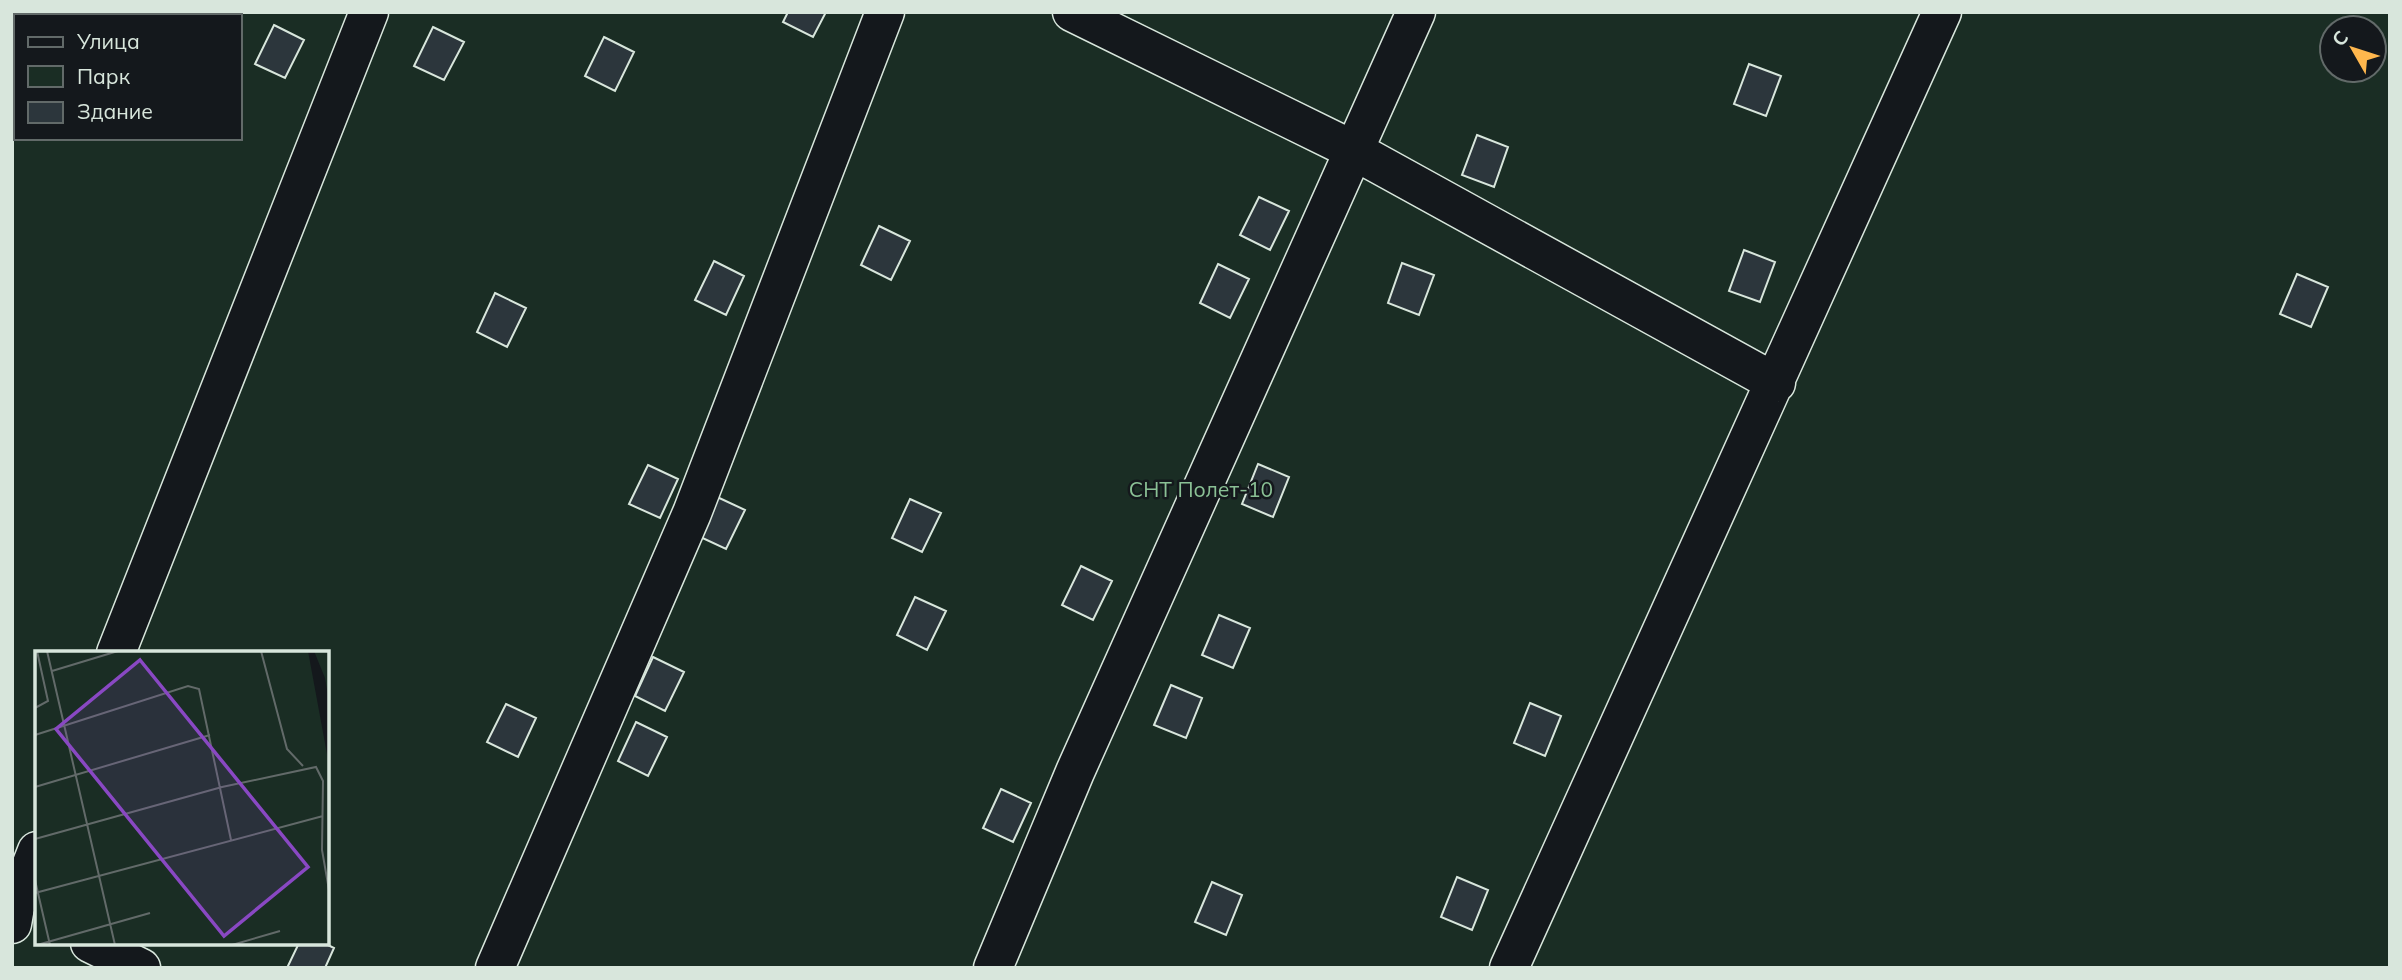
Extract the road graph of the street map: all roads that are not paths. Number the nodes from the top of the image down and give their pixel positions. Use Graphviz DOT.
graph roads {
  1 [pos="369,12"];
  2 [pos="885,12"];
  3 [pos="1072,12"];
  4 [pos="1416,12"];
  5 [pos="1942,12"];
  6 [pos="1353,150"];
  7 [pos="1776,383"];
  8 [pos="117,651"];
  9 [pos="35,858"];
  10 [pos="19,914"];
  11 [pos="94,945"];
  12 [pos="141,968"];
  13 [pos="495,968"];
  14 [pos="993,968"];
  15 [pos="1509,968"];
  1 -- 8 [label="lane"];
  2 -- 13 [label="lane"];
  3 -- 6 [label="lane"];
  4 -- 6 [label="lane"];
  5 -- 7 [label="lane"];
  6 -- 7 [label="lane"];
  6 -- 14 [label="lane"];
  7 -- 15 [label="lane"];
  9 -- 10 [label="lane"];
  11 -- 12 [label="lane"];
}
